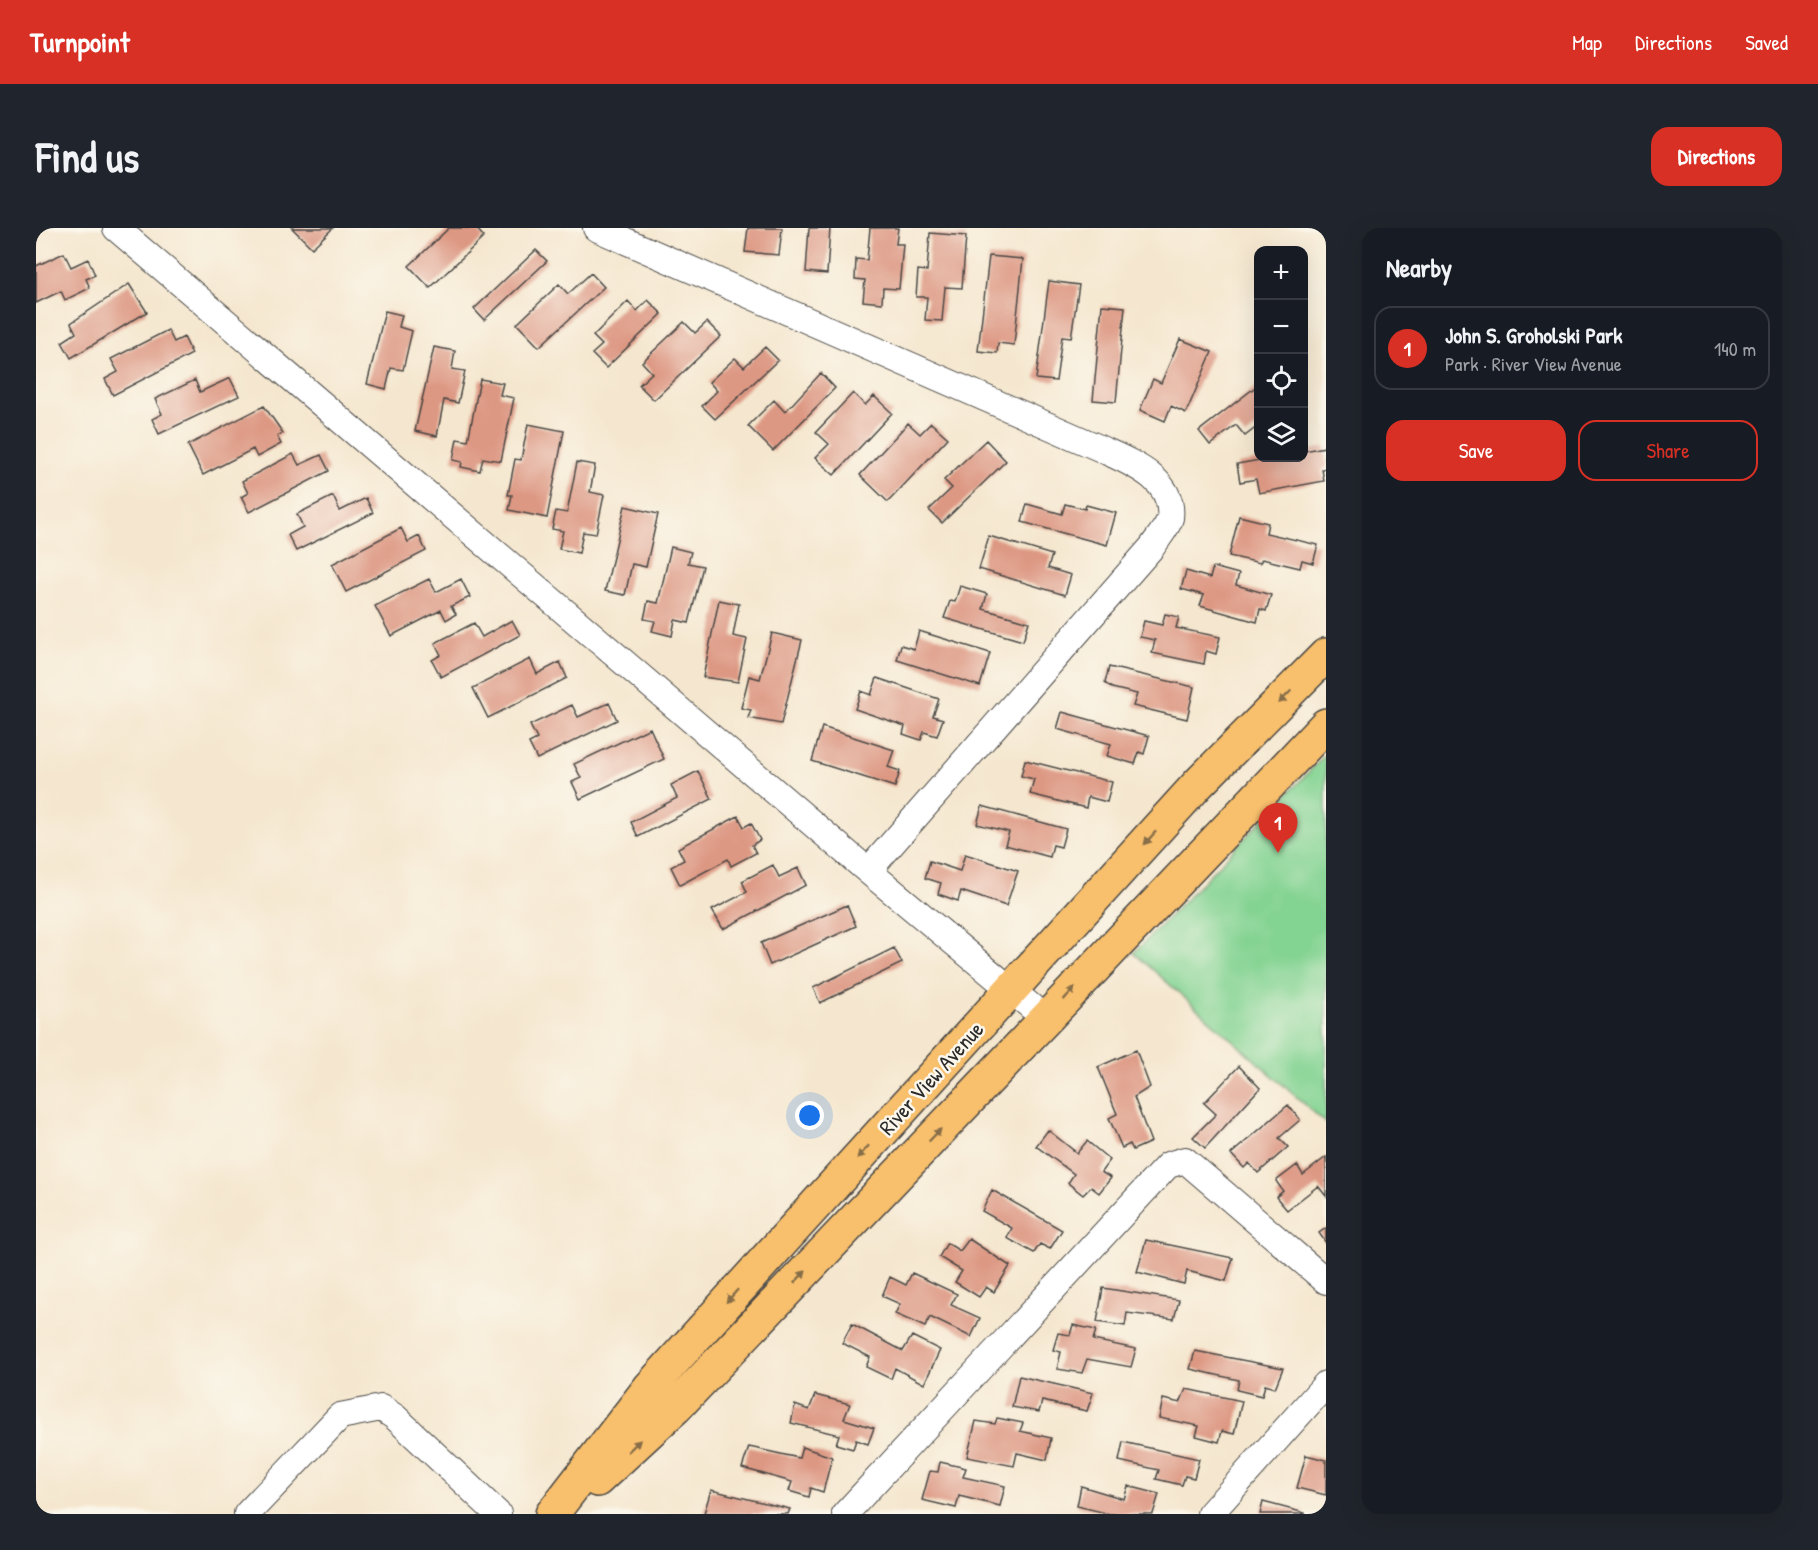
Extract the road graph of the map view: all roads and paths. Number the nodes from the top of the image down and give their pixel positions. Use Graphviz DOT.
graph roads {
  1 [pos="116,228"];
  2 [pos="596,228"];
  3 [pos="1326,655"];
  4 [pos="1326,725"];
  5 [pos="868,871"];
  6 [pos="1010,991"];
  7 [pos="1046,1019"];
  8 [pos="1326,1281"];
  9 [pos="1326,1384"];
  10 [pos="247,1514"];
  11 [pos="498,1514"];
  12 [pos="552,1514"];
  13 [pos="561,1514"];
  14 [pos="845,1514"];
  15 [pos="1209,1514"];
  1 -- 5 [label="lane"];
  2 -- 5 [label="lane"];
  3 -- 6 [label="main road, River View Avenue, one-way"];
  7 -- 4 [label="main road, River View Avenue, one-way"];
  5 -- 6 [label="lane"];
  6 -- 7 [label="lane"];
  6 -- 12 [label="main road, River View Avenue, one-way"];
  13 -- 7 [label="main road, River View Avenue, one-way"];
  8 -- 14 [label="lane"];
  9 -- 15 [label="lane"];
  10 -- 11 [label="lane"];
}
